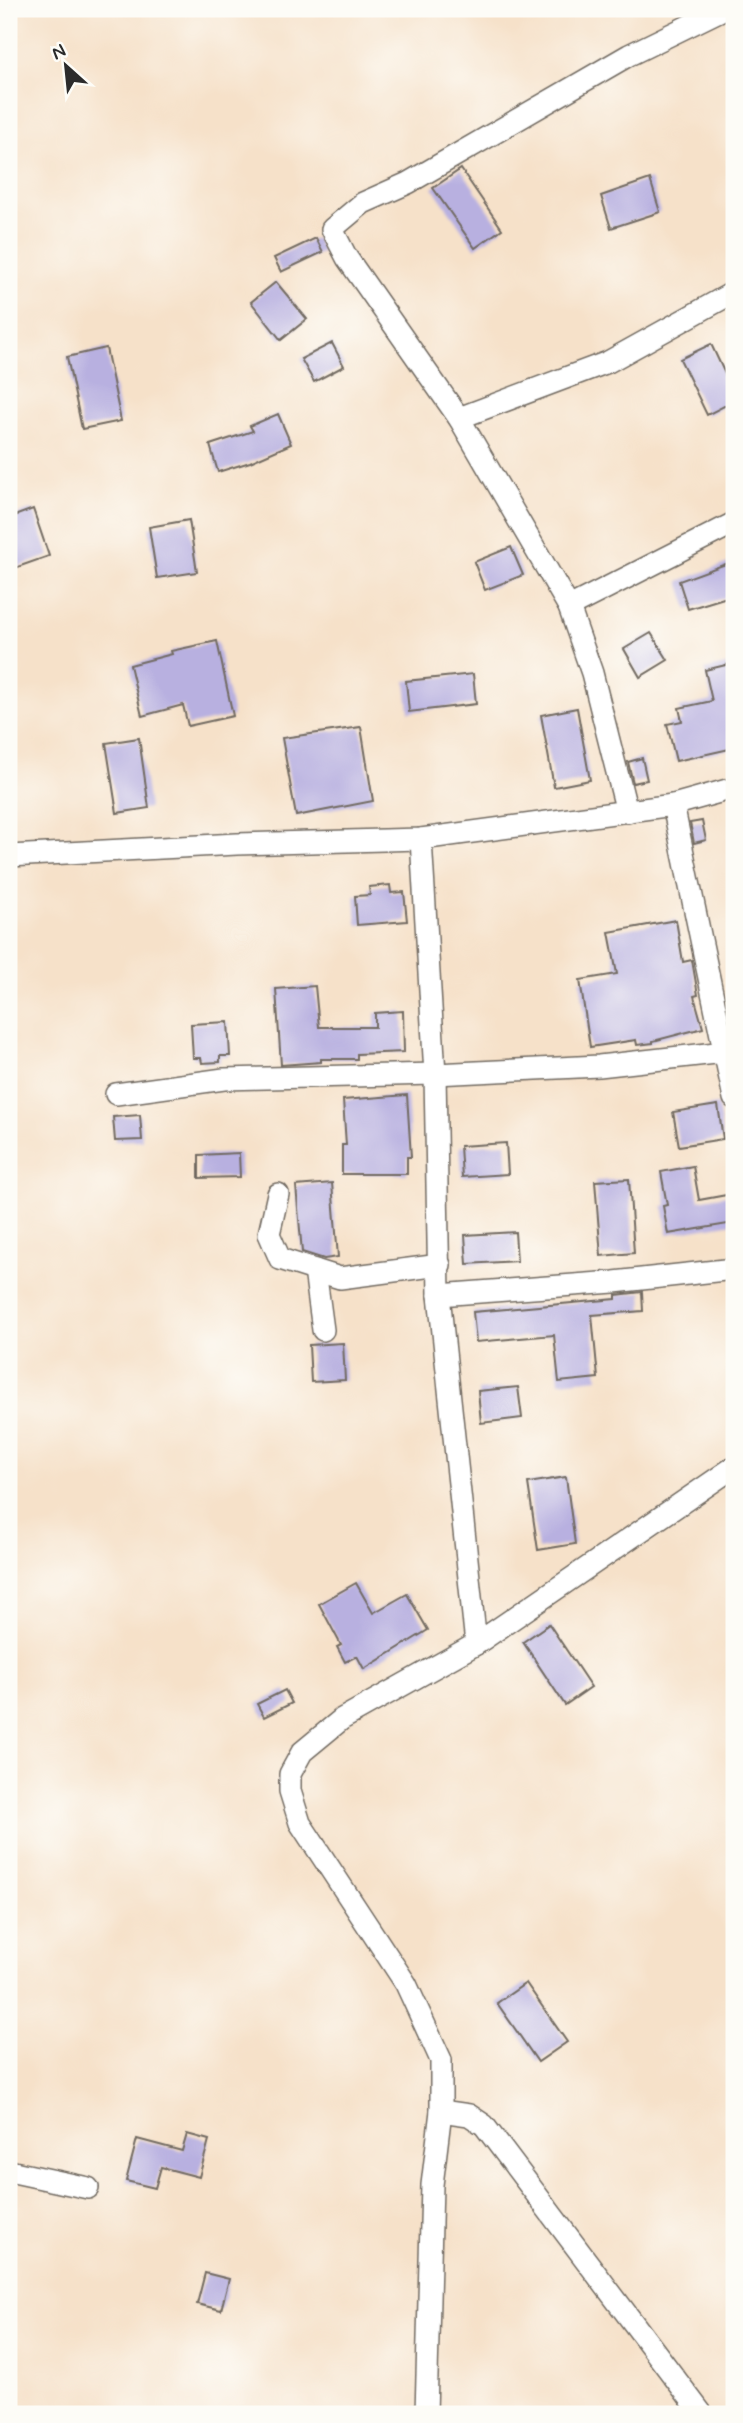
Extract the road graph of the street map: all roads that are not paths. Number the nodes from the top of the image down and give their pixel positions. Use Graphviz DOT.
graph roads {
  1 [pos="723,9"];
  2 [pos="734,292"];
  3 [pos="458,418"];
  4 [pos="734,523"];
  5 [pos="569,607"];
  6 [pos="734,788"];
  7 [pos="673,805"];
  8 [pos="627,812"];
  9 [pos="421,839"];
  10 [pos="9,856"];
  11 [pos="725,1052"];
  12 [pos="435,1074"];
  13 [pos="116,1094"];
  14 [pos="734,1098"];
  15 [pos="278,1194"];
  16 [pos="440,1265"];
  17 [pos="734,1269"];
  18 [pos="315,1270"];
  19 [pos="439,1295"];
  20 [pos="323,1330"];
  21 [pos="734,1467"];
  22 [pos="476,1644"];
  23 [pos="441,2111"];
  24 [pos="9,2171"];
  25 [pos="88,2188"];
  26 [pos="426,2414"];
  27 [pos="702,2414"];
  1 -- 3 [label="street"];
  2 -- 3 [label="street"];
  3 -- 5 [label="street"];
  4 -- 5 [label="street"];
  5 -- 8 [label="street"];
  6 -- 7 [label="street"];
  7 -- 8 [label="street"];
  7 -- 11 [label="street"];
  8 -- 9 [label="street"];
  9 -- 10 [label="street"];
  9 -- 12 [label="street"];
  11 -- 12 [label="street"];
  11 -- 14 [label="street"];
  12 -- 13 [label="street"];
  12 -- 16 [label="street"];
  15 -- 18 [label="street"];
  16 -- 18 [label="street"];
  16 -- 19 [label="street"];
  17 -- 19 [label="street"];
  18 -- 20 [label="street"];
  19 -- 22 [label="street"];
  21 -- 22 [label="street"];
  22 -- 23 [label="street"];
  23 -- 26 [label="street"];
  23 -- 27 [label="street"];
  24 -- 25 [label="street"];
}
